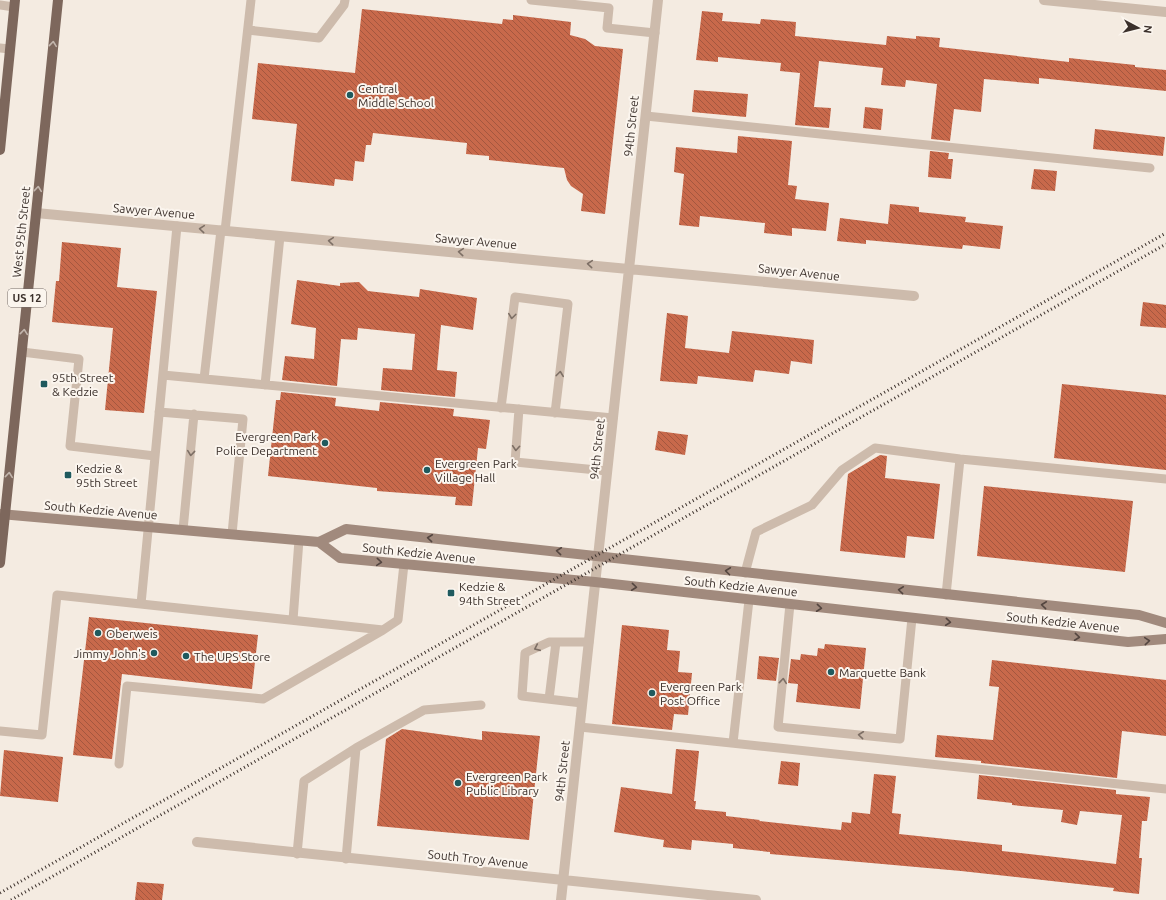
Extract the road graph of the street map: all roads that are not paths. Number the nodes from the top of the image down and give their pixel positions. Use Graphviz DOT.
graph roads {
  1 [pos="58,0"];
  2 [pos="251,0"];
  3 [pos="345,0"];
  4 [pos="533,0"];
  5 [pos="658,0"];
  6 [pos="1044,0"];
  7 [pos="15,3"];
  8 [pos="0,5"];
  9 [pos="1166,12"];
  10 [pos="248,30"];
  11 [pos="655,33"];
  12 [pos="5,48"];
  13 [pos="646,116"];
  14 [pos="0,150"];
  15 [pos="1150,168"];
  16 [pos="36,213"];
  17 [pos="177,226"];
  18 [pos="223,230"];
  19 [pos="280,236"];
  20 [pos="629,268"];
  21 [pos="914,296"];
  22 [pos="22,352"];
  23 [pos="163,376"];
  24 [pos="204,379"];
  25 [pos="265,385"];
  26 [pos="501,408"];
  27 [pos="519,409"];
  28 [pos="159,412"];
  29 [pos="555,413"];
  30 [pos="194,414"];
  31 [pos="613,418"];
  32 [pos="155,456"];
  33 [pos="960,459"];
  34 [pos="607,471"];
  35 [pos="1166,479"];
  36 [pos="2,514"];
  37 [pos="148,527"];
  38 [pos="183,530"];
  39 [pos="232,534"];
  40 [pos="299,540"];
  41 [pos="319,542"];
  42 [pos="598,556"];
  43 [pos="0,563"];
  44 [pos="404,564"];
  45 [pos="745,573"];
  46 [pos="595,582"];
  47 [pos="946,595"];
  48 [pos="749,600"];
  49 [pos="141,604"];
  50 [pos="790,604"];
  51 [pos="912,618"];
  52 [pos="294,620"];
  53 [pos="1166,623"];
  54 [pos="383,630"];
  55 [pos="1166,639"];
  56 [pos="556,642"];
  57 [pos="589,642"];
  58 [pos="549,699"];
  59 [pos="582,703"];
  60 [pos="481,705"];
  61 [pos="580,727"];
  62 [pos="0,731"];
  63 [pos="733,743"];
  64 [pos="356,748"];
  65 [pos="119,764"];
  66 [pos="1166,789"];
  67 [pos="198,842"];
  68 [pos="297,854"];
  69 [pos="346,859"];
  70 [pos="563,880"];
  71 [pos="561,900"];
  72 [pos="756,900"];
  16 -- 1 [label="main road, West 95th Street / US 12, one-way"];
  2 -- 10 [label="lane"];
  3 -- 10 [label="lane"];
  4 -- 11 [label="lane"];
  5 -- 11 [label="street, 94th Street"];
  6 -- 9 [label="street"];
  7 -- 8 [label="lane"];
  7 -- 12 [label="main road"];
  10 -- 18 [label="lane"];
  11 -- 13 [label="street, 94th Street"];
  12 -- 14 [label="main road"];
  13 -- 15 [label="lane"];
  13 -- 20 [label="street, 94th Street"];
  16 -- 17 [label="street, Sawyer Avenue"];
  22 -- 16 [label="main road, West 95th Street / US 12, one-way"];
  18 -- 17 [label="street, Sawyer Avenue, one-way"];
  17 -- 23 [label="lane"];
  18 -- 19 [label="street, Sawyer Avenue"];
  18 -- 24 [label="lane"];
  20 -- 19 [label="street, Sawyer Avenue, one-way"];
  19 -- 25 [label="lane"];
  20 -- 21 [label="street, Sawyer Avenue"];
  20 -- 31 [label="street, 94th Street"];
  22 -- 32 [label="lane"];
  36 -- 22 [label="main road, West 95th Street / US 12, one-way"];
  23 -- 24 [label="lane"];
  23 -- 28 [label="lane"];
  24 -- 25 [label="lane"];
  25 -- 26 [label="lane"];
  26 -- 27 [label="lane"];
  29 -- 26 [label="lane, one-way"];
  27 -- 29 [label="lane"];
  27 -- 34 [label="lane, one-way"];
  28 -- 30 [label="lane"];
  28 -- 32 [label="lane"];
  29 -- 31 [label="lane"];
  30 -- 38 [label="lane, one-way"];
  30 -- 39 [label="lane"];
  31 -- 34 [label="street, 94th Street"];
  32 -- 37 [label="lane"];
  33 -- 35 [label="lane"];
  33 -- 45 [label="lane"];
  33 -- 47 [label="lane"];
  34 -- 42 [label="street, 94th Street"];
  36 -- 37 [label="main road, South Kedzie Avenue"];
  36 -- 43 [label="main road, West 95th Street / US 12"];
  37 -- 38 [label="main road, South Kedzie Avenue"];
  37 -- 49 [label="lane"];
  38 -- 39 [label="main road, South Kedzie Avenue"];
  39 -- 40 [label="main road, South Kedzie Avenue"];
  40 -- 41 [label="main road, South Kedzie Avenue"];
  40 -- 52 [label="lane"];
  42 -- 41 [label="main road, South Kedzie Avenue, one-way"];
  41 -- 44 [label="main road, South Kedzie Avenue, one-way"];
  45 -- 42 [label="main road, South Kedzie Avenue, one-way"];
  42 -- 46 [label="street, 94th Street"];
  44 -- 46 [label="main road, South Kedzie Avenue"];
  44 -- 54 [label="lane"];
  47 -- 45 [label="main road, South Kedzie Avenue, one-way"];
  46 -- 48 [label="main road, South Kedzie Avenue, one-way"];
  46 -- 57 [label="street, 94th Street"];
  53 -- 47 [label="main road, South Kedzie Avenue, one-way"];
  48 -- 50 [label="main road, South Kedzie Avenue"];
  48 -- 63 [label="lane"];
  49 -- 52 [label="lane"];
  49 -- 62 [label="lane"];
  50 -- 51 [label="main road, South Kedzie Avenue, one-way"];
  51 -- 50 [label="lane, one-way"];
  51 -- 55 [label="main road, South Kedzie Avenue, one-way"];
  52 -- 54 [label="lane"];
  54 -- 65 [label="lane"];
  56 -- 57 [label="lane"];
  56 -- 58 [label="lane"];
  56 -- 58 [label="lane, one-way"];
  57 -- 59 [label="street, 94th Street"];
  58 -- 59 [label="lane"];
  59 -- 61 [label="street, 94th Street"];
  60 -- 64 [label="lane"];
  61 -- 63 [label="lane"];
  61 -- 70 [label="street, 94th Street"];
  63 -- 66 [label="lane"];
  64 -- 68 [label="lane"];
  64 -- 69 [label="lane"];
  67 -- 68 [label="street, South Troy Avenue"];
  68 -- 69 [label="street, South Troy Avenue"];
  69 -- 70 [label="street, South Troy Avenue"];
  70 -- 71 [label="street, 94th Street"];
  70 -- 72 [label="street, South Troy Avenue"];
}
